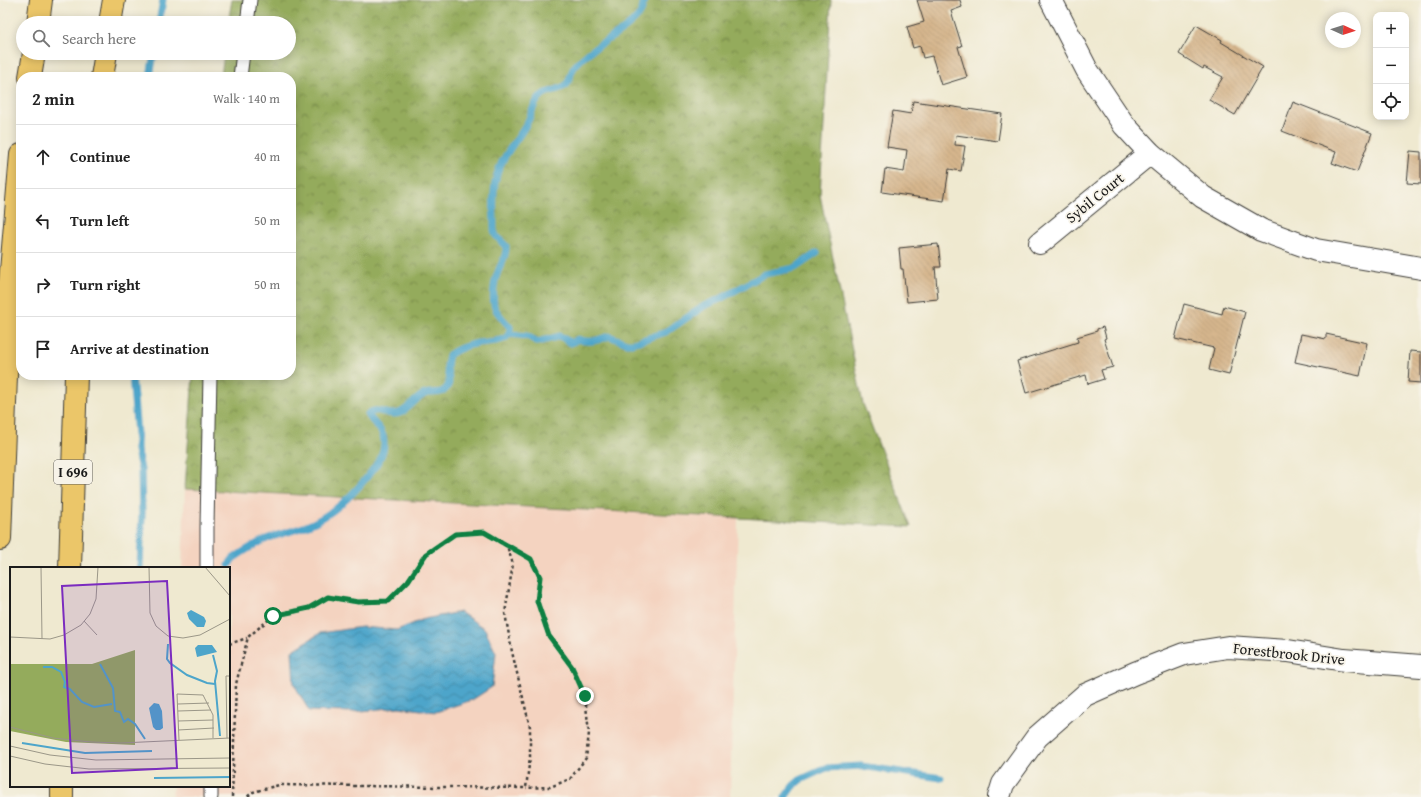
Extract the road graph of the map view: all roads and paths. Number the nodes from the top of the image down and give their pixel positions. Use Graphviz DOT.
graph roads {
  1 [pos="41,0"];
  2 [pos="114,0"];
  3 [pos="250,0"];
  4 [pos="1051,0"];
  5 [pos="39,16"];
  6 [pos="111,16"];
  7 [pos="248,16"];
  8 [pos="33,60"];
  9 [pos="105,60"];
  10 [pos="242,60"];
  11 [pos="31,72"];
  12 [pos="103,72"];
  13 [pos="241,72"];
  14 [pos="1150,152"];
  15 [pos="16,213"];
  16 [pos="1040,243"];
  17 [pos="1421,268"];
  18 [pos="76,380"];
  19 [pos="210,380"];
  20 [pos="0,539"];
  21 [pos="508,546"];
  22 [pos="70,567"];
  23 [pos="208,567"];
  24 [pos="248,637"];
  25 [pos="230,644"];
  26 [pos="1421,666"];
  27 [pos="526,788"];
  28 [pos="232,797"];
  29 [pos="247,797"];
  30 [pos="999,797"];
  1 -- 5 [label="highway"];
  2 -- 6 [label="highway"];
  3 -- 7 [label="lane"];
  4 -- 14 [label="street"];
  8 -- 11 [label="highway"];
  9 -- 12 [label="highway"];
  10 -- 13 [label="lane"];
  14 -- 16 [label="street, Sybil Court"];
  14 -- 17 [label="street"];
  15 -- 20 [label="highway"];
  18 -- 22 [label="highway, I 696"];
  19 -- 23 [label="lane"];
  21 -- 24 [label="path"];
  21 -- 27 [label="path"];
  21 -- 27 [label="path"];
  24 -- 25 [label="path"];
  24 -- 28 [label="path"];
  26 -- 30 [label="street, Forestbrook Drive"];
  27 -- 29 [label="path"];
}
